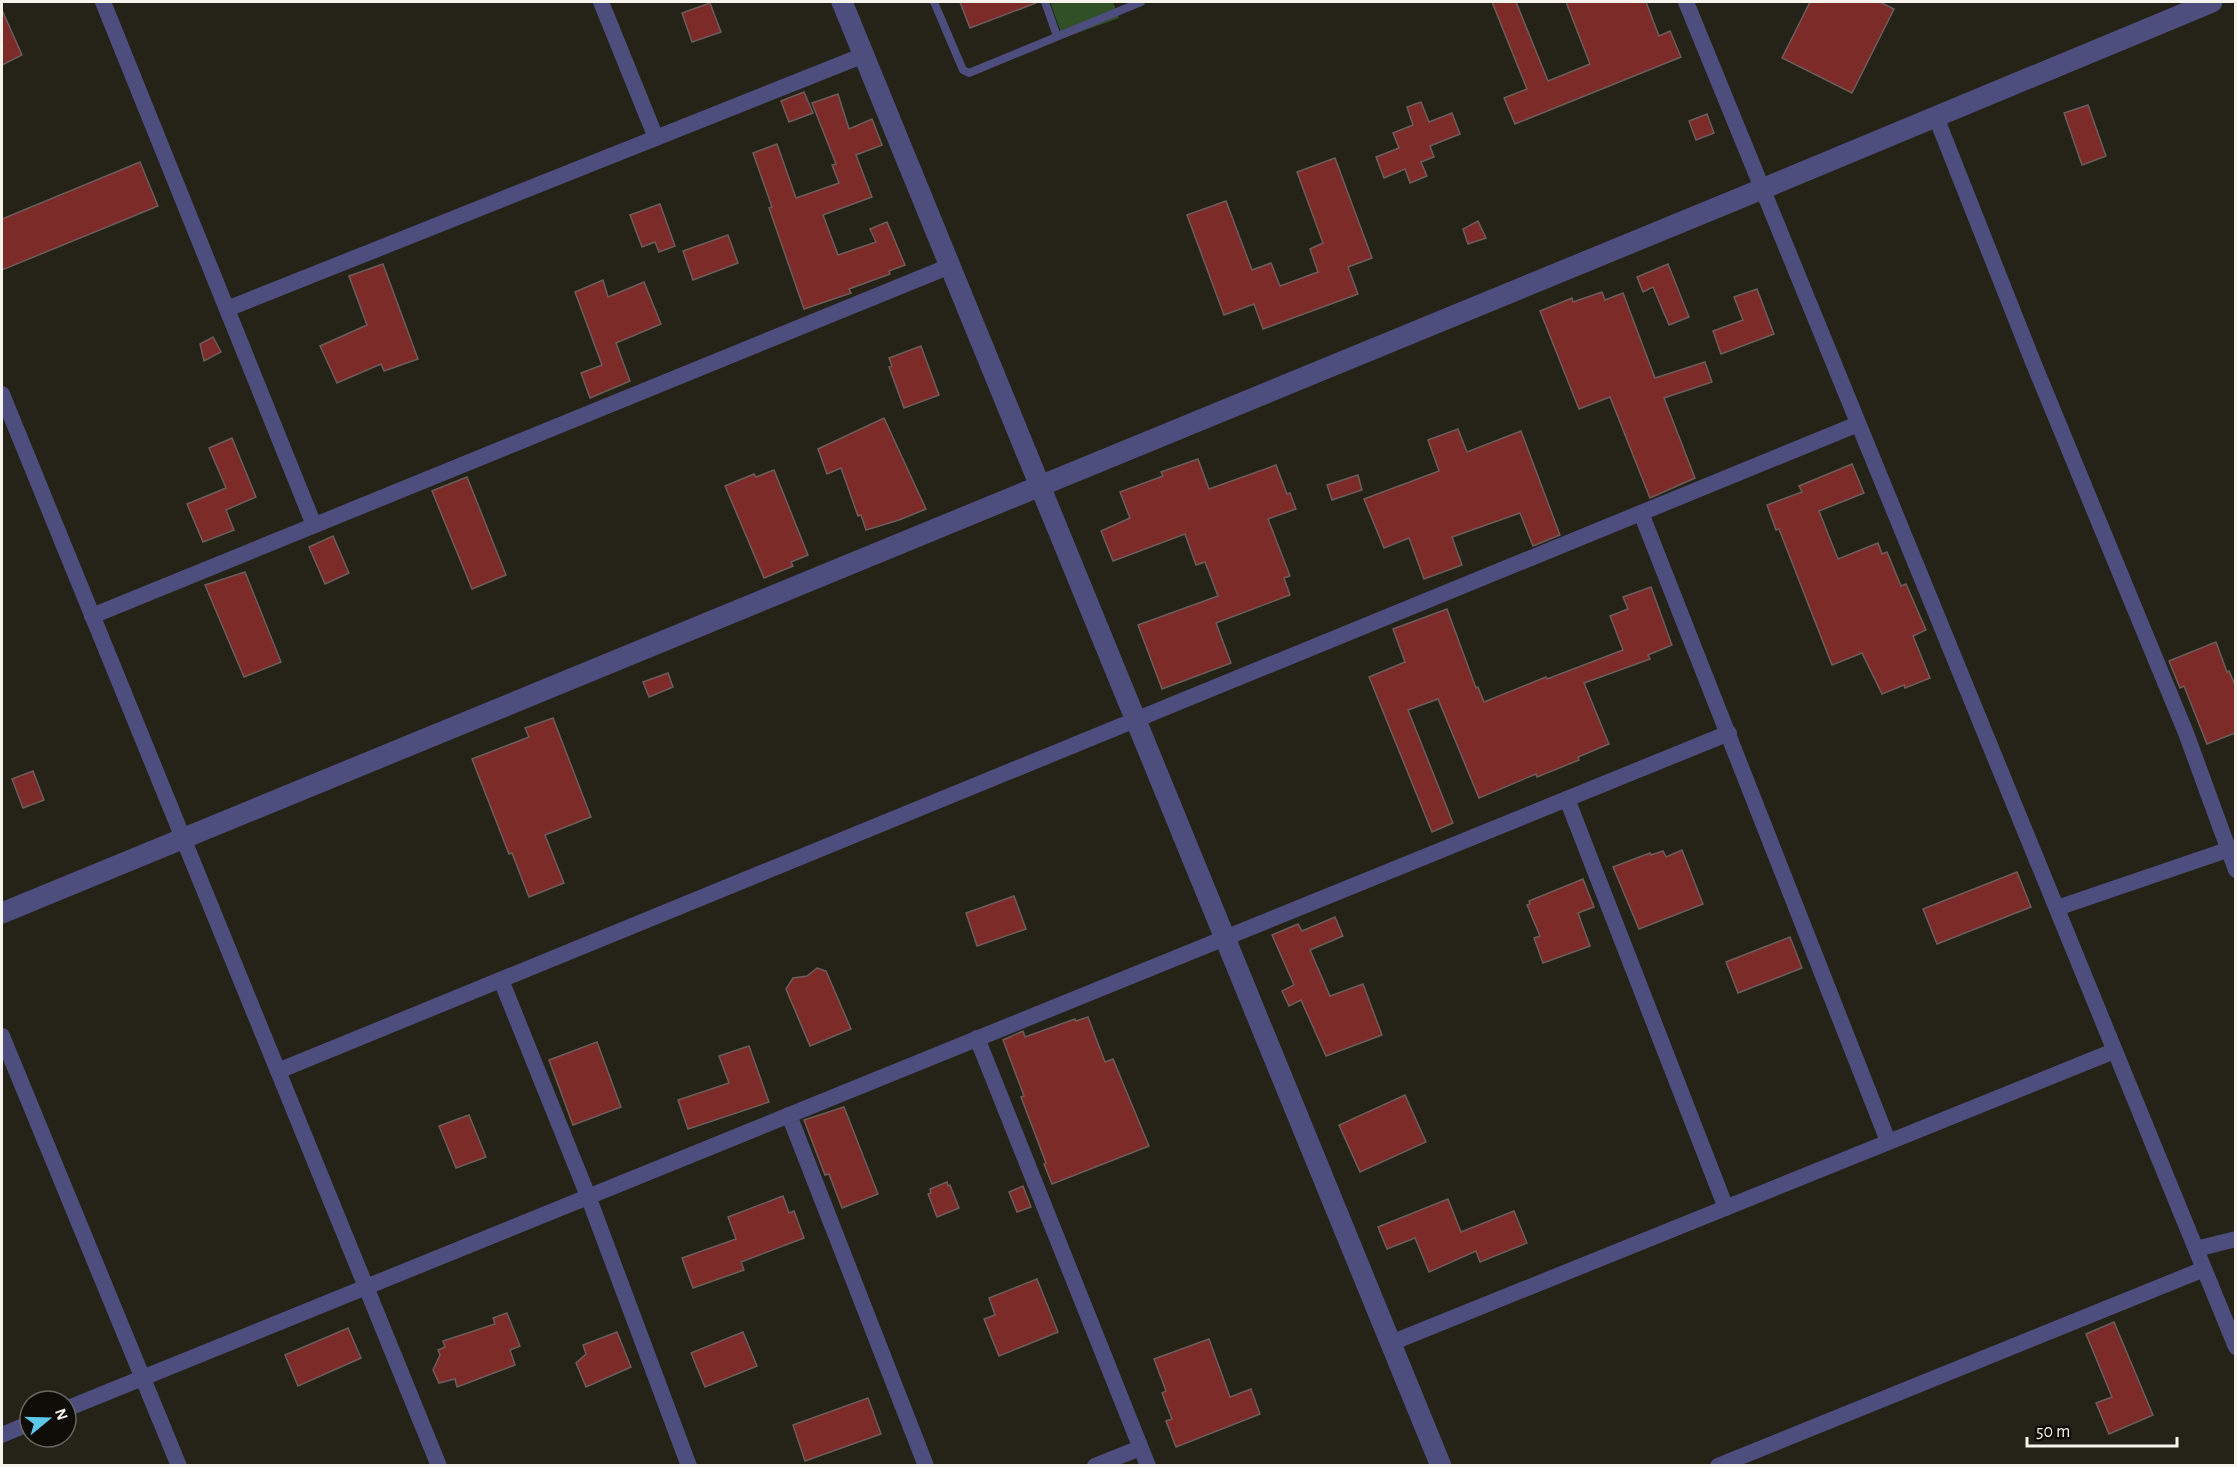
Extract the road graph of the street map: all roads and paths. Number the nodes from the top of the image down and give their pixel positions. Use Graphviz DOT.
graph roads {
  1 [pos="103,2"];
  2 [pos="602,2"];
  3 [pos="842,2"];
  4 [pos="934,2"];
  5 [pos="1045,2"];
  6 [pos="1141,2"];
  7 [pos="1686,2"];
  8 [pos="2212,2"];
  9 [pos="1057,36"];
  10 [pos="864,55"];
  11 [pos="1936,117"];
  12 [pos="656,138"];
  13 [pos="1762,189"];
  14 [pos="950,266"];
  15 [pos="227,309"];
  16 [pos="2,398"];
  17 [pos="1858,424"];
  18 [pos="1040,486"];
  19 [pos="1641,513"];
  20 [pos="314,525"];
  21 [pos="92,616"];
  22 [pos="1136,719"];
  23 [pos="1729,733"];
  24 [pos="1567,799"];
  25 [pos="182,838"];
  26 [pos="2231,848"];
  27 [pos="2235,870"];
  28 [pos="2057,908"];
  29 [pos="2,913"];
  30 [pos="1225,938"];
  31 [pos="501,980"];
  32 [pos="2,1036"];
  33 [pos="977,1038"];
  34 [pos="2114,1051"];
  35 [pos="278,1071"];
  36 [pos="789,1115"];
  37 [pos="1888,1141"];
  38 [pos="588,1196"];
  39 [pos="1726,1208"];
  40 [pos="2235,1239"];
  41 [pos="2196,1249"];
  42 [pos="2204,1269"];
  43 [pos="366,1287"];
  44 [pos="1391,1343"];
  45 [pos="2235,1347"];
  46 [pos="142,1377"];
  47 [pos="78,1403"];
  48 [pos="18,1428"];
  49 [pos="2,1435"];
  50 [pos="1140,1448"];
  51 [pos="178,1466"];
  52 [pos="439,1466"];
  53 [pos="689,1466"];
  54 [pos="926,1466"];
  55 [pos="1095,1466"];
  56 [pos="1148,1466"];
  57 [pos="1441,1466"];
  58 [pos="1718,1466"];
  1 -- 15 [label="street"];
  2 -- 12 [label="street"];
  3 -- 10 [label="street"];
  4 -- 9 [label="lane"];
  5 -- 9 [label="lane"];
  6 -- 9 [label="lane"];
  7 -- 13 [label="street"];
  8 -- 11 [label="street"];
  10 -- 12 [label="street"];
  10 -- 14 [label="street"];
  11 -- 13 [label="street"];
  11 -- 26 [label="street"];
  12 -- 15 [label="street"];
  13 -- 17 [label="street"];
  13 -- 18 [label="street"];
  14 -- 18 [label="street"];
  14 -- 20 [label="street"];
  15 -- 20 [label="street"];
  16 -- 21 [label="street"];
  17 -- 19 [label="street"];
  17 -- 28 [label="street"];
  18 -- 22 [label="street"];
  18 -- 25 [label="street"];
  19 -- 22 [label="street"];
  19 -- 23 [label="street"];
  20 -- 21 [label="street"];
  21 -- 25 [label="street"];
  22 -- 30 [label="street"];
  22 -- 31 [label="street"];
  23 -- 24 [label="street"];
  23 -- 37 [label="street"];
  24 -- 30 [label="street"];
  24 -- 39 [label="street"];
  25 -- 29 [label="street"];
  25 -- 35 [label="street"];
  26 -- 27 [label="street"];
  26 -- 28 [label="street"];
  28 -- 34 [label="street"];
  30 -- 33 [label="street"];
  30 -- 44 [label="street"];
  31 -- 35 [label="street"];
  31 -- 38 [label="street"];
  32 -- 46 [label="street"];
  33 -- 36 [label="street"];
  33 -- 50 [label="street"];
  34 -- 37 [label="street"];
  34 -- 41 [label="street"];
  35 -- 43 [label="street"];
  36 -- 38 [label="street"];
  36 -- 54 [label="street"];
  37 -- 39 [label="street"];
  38 -- 43 [label="street"];
  38 -- 53 [label="street"];
  39 -- 44 [label="street"];
  40 -- 41 [label="street"];
  41 -- 42 [label="street"];
  42 -- 45 [label="street"];
  42 -- 58 [label="street"];
  43 -- 46 [label="street"];
  43 -- 52 [label="street"];
  44 -- 57 [label="street"];
  46 -- 47 [label="street"];
  46 -- 51 [label="street"];
  48 -- 49 [label="street"];
  50 -- 55 [label="street"];
  50 -- 56 [label="street"];
}
